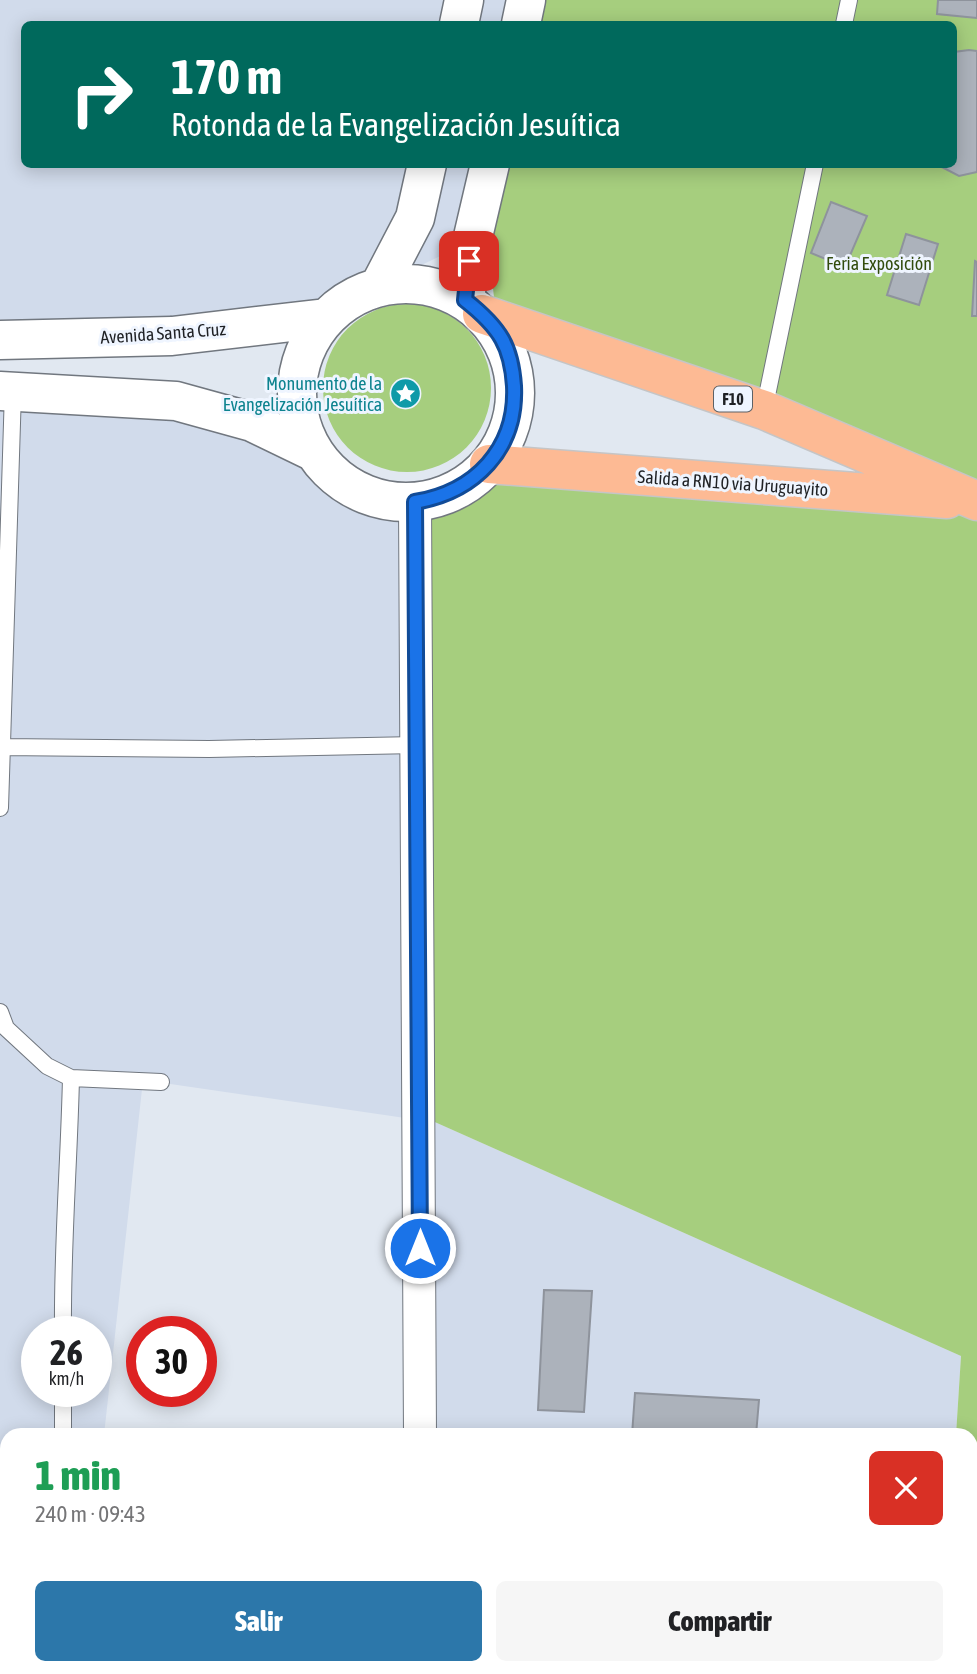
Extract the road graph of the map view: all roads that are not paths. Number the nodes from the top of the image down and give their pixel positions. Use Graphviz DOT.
graph roads {
  1 [pos="464,0"];
  2 [pos="526,0"];
  3 [pos="849,0"];
  4 [pos="459,21"];
  5 [pos="522,21"];
  6 [pos="845,21"];
  7 [pos="426,168"];
  8 [pos="489,168"];
  9 [pos="814,168"];
  10 [pos="379,287"];
  11 [pos="474,307"];
  12 [pos="326,318"];
  13 [pos="0,340"];
  14 [pos="7,391"];
  15 [pos="764,410"];
  16 [pos="314,452"];
  17 [pos="489,464"];
  18 [pos="977,501"];
  19 [pos="415,502"];
  20 [pos="417,745"];
  21 [pos="1,747"];
  22 [pos="0,808"];
  23 [pos="0,1012"];
  24 [pos="71,1078"];
  25 [pos="161,1082"];
  26 [pos="63,1316"];
  27 [pos="63,1407"];
  28 [pos="64,1428"];
  29 [pos="420,1428"];
  1 -- 4 [label="main road"];
  2 -- 5 [label="main road"];
  3 -- 6 [label="lane"];
  7 -- 10 [label="main road"];
  8 -- 11 [label="main road"];
  9 -- 15 [label="lane"];
  10 -- 11 [label="main road"];
  10 -- 12 [label="main road"];
  11 -- 15 [label="highway, F10"];
  11 -- 17 [label="main road"];
  12 -- 13 [label="main road, Avenida Santa Cruz"];
  12 -- 16 [label="main road"];
  14 -- 16 [label="main road"];
  14 -- 21 [label="lane"];
  15 -- 18 [label="highway, F10"];
  16 -- 19 [label="main road"];
  17 -- 18 [label="highway, Salida a RN10 via Uruguayito / F10"];
  17 -- 19 [label="main road"];
  19 -- 20 [label="street"];
  20 -- 21 [label="lane"];
  20 -- 29 [label="street"];
  21 -- 22 [label="lane"];
  23 -- 24 [label="lane"];
  24 -- 25 [label="lane"];
  24 -- 26 [label="lane"];
  27 -- 28 [label="lane"];
}
